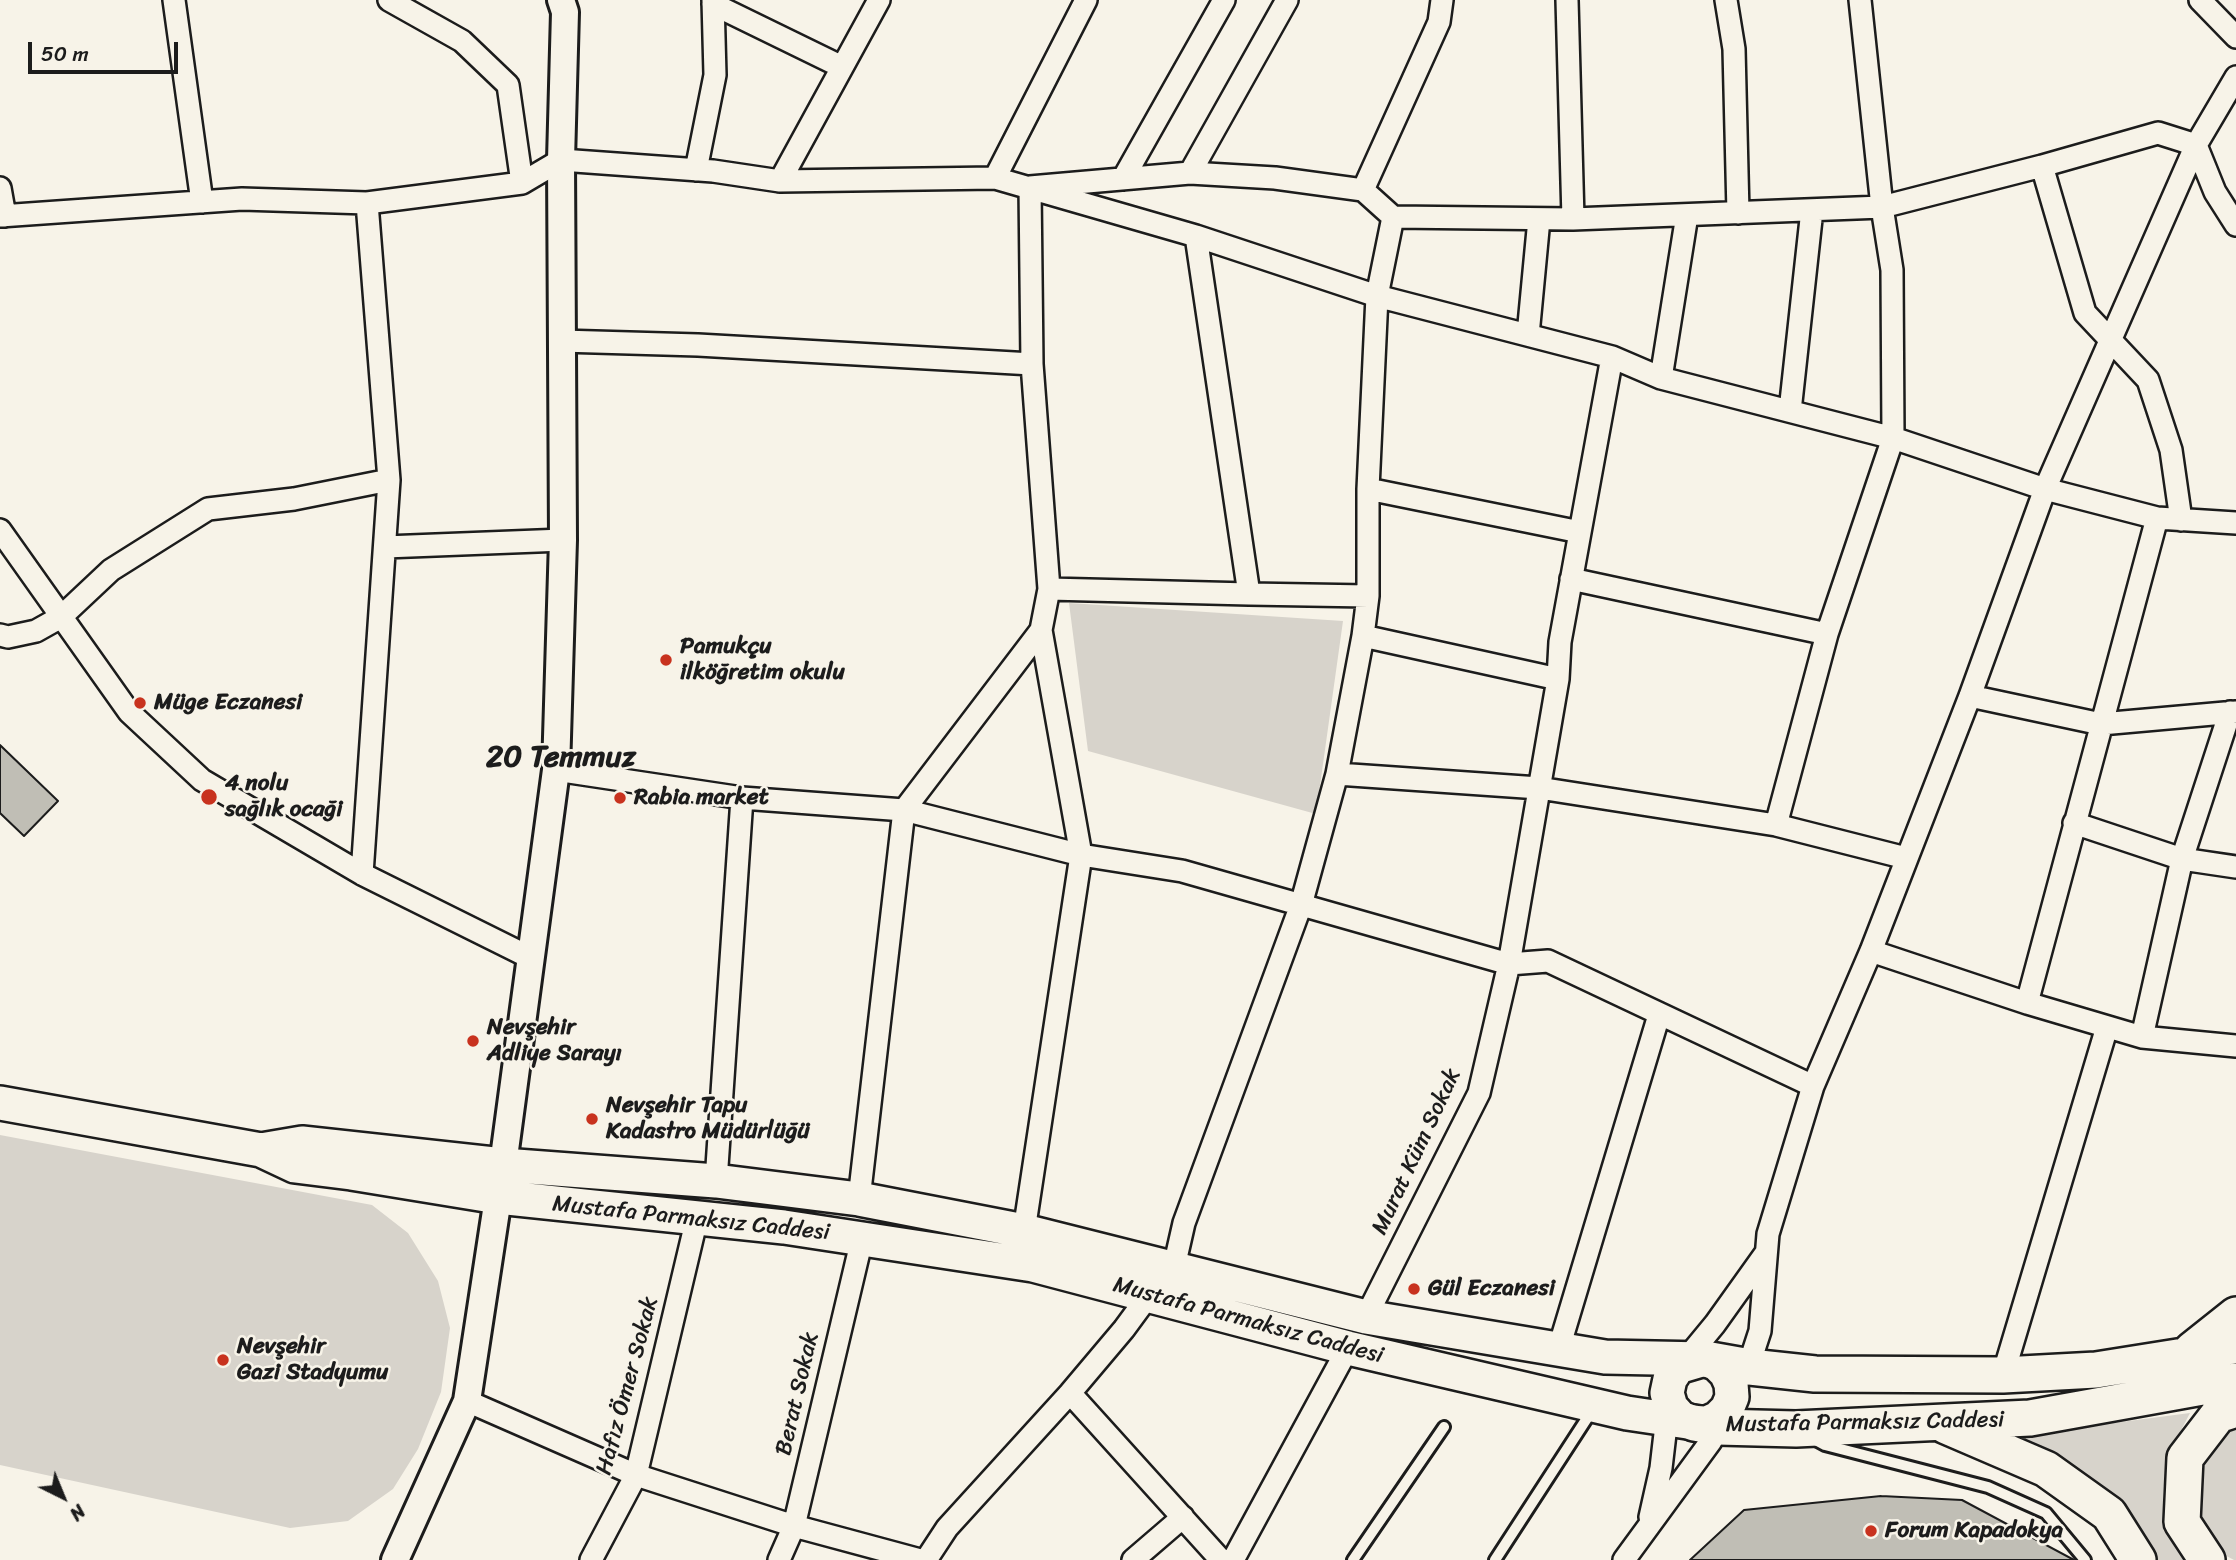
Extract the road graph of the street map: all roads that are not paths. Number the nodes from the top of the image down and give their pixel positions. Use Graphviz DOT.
graph roads {
  1 [pos="174,0"];
  2 [pos="388,0"];
  3 [pos="561,0"];
  4 [pos="879,0"];
  5 [pos="1086,0"];
  6 [pos="1224,0"];
  7 [pos="1287,0"];
  8 [pos="1441,0"];
  9 [pos="1567,0"];
  10 [pos="1726,0"];
  11 [pos="1860,0"];
  12 [pos="2200,0"];
  13 [pos="713,2"];
  14 [pos="2236,37"];
  15 [pos="842,67"];
  16 [pos="2236,77"];
  17 [pos="2196,145"];
  18 [pos="561,160"];
  19 [pos="2042,166"];
  20 [pos="696,170"];
  21 [pos="1190,173"];
  22 [pos="995,178"];
  23 [pos="1123,179"];
  24 [pos="780,181"];
  25 [pos="522,183"];
  26 [pos="1030,187"];
  27 [pos="0,188"];
  28 [pos="1363,190"];
  29 [pos="202,202"];
  30 [pos="367,203"];
  31 [pos="1882,207"];
  32 [pos="1812,210"];
  33 [pos="1738,213"];
  34 [pos="1687,215"];
  35 [pos="2,216"];
  36 [pos="1393,217"];
  37 [pos="1539,219"];
  38 [pos="1573,219"];
  39 [pos="2236,225"];
  40 [pos="1196,236"];
  41 [pos="1377,296"];
  42 [pos="1528,335"];
  43 [pos="561,341"];
  44 [pos="2110,341"];
  45 [pos="1612,357"];
  46 [pos="1032,364"];
  47 [pos="1661,378"];
  48 [pos="1790,411"];
  49 [pos="1893,438"];
  50 [pos="389,480"];
  51 [pos="1368,489"];
  52 [pos="2045,489"];
  53 [pos="2157,518"];
  54 [pos="2181,520"];
  55 [pos="2236,523"];
  56 [pos="0,530"];
  57 [pos="1580,532"];
  58 [pos="563,540"];
  59 [pos="385,547"];
  60 [pos="1571,579"];
  61 [pos="1049,589"];
  62 [pos="1248,594"];
  63 [pos="1368,596"];
  64 [pos="61,617"];
  65 [pos="1041,630"];
  66 [pos="1827,634"];
  67 [pos="0,635"];
  68 [pos="1363,636"];
  69 [pos="1558,679"];
  70 [pos="1970,696"];
  71 [pos="2233,712"];
  72 [pos="2101,724"];
  73 [pos="556,770"];
  74 [pos="1337,774"];
  75 [pos="1539,788"];
  76 [pos="742,798"];
  77 [pos="904,810"];
  78 [pos="2074,823"];
  79 [pos="1776,825"];
  80 [pos="1082,855"];
  81 [pos="1906,858"];
  82 [pos="2182,859"];
  83 [pos="2236,867"];
  84 [pos="362,874"];
  85 [pos="1301,905"];
  86 [pos="1871,951"];
  87 [pos="531,958"];
  88 [pos="1509,964"];
  89 [pos="2027,1003"];
  90 [pos="1659,1015"];
  91 [pos="2107,1027"];
  92 [pos="2142,1037"];
  93 [pos="2236,1046"];
  94 [pos="1813,1087"];
  95 [pos="0,1103"];
  96 [pos="261,1150"];
  97 [pos="503,1164"];
  98 [pos="716,1181"];
  99 [pos="498,1197"];
  100 [pos="859,1199"];
  101 [pos="697,1218"];
  102 [pos="1024,1231"];
  103 [pos="862,1239"];
  104 [pos="1765,1254"];
  105 [pos="1174,1268"];
  106 [pos="1149,1295"];
  107 [pos="2236,1315"];
  108 [pos="1366,1317"];
  109 [pos="2236,1345"];
  110 [pos="1349,1348"];
  111 [pos="1558,1351"];
  112 [pos="2185,1356"];
  113 [pos="1750,1367"];
  114 [pos="2003,1376"];
  115 [pos="2236,1381"];
  116 [pos="1070,1393"];
  117 [pos="1693,1395"];
  118 [pos="467,1401"];
  119 [pos="1597,1404"];
  120 [pos="2236,1409"];
  121 [pos="1940,1424"];
  122 [pos="1444,1427"];
  123 [pos="1796,1429"];
  124 [pos="636,1475"];
  125 [pos="1183,1517"];
  126 [pos="794,1526"];
  127 [pos="1647,1526"];
  128 [pos="395,1560"];
  129 [pos="591,1560"];
  130 [pos="779,1560"];
  131 [pos="920,1560"];
  132 [pos="926,1560"];
  133 [pos="1133,1560"];
  134 [pos="1221,1560"];
  135 [pos="1233,1560"];
  136 [pos="1353,1560"];
  137 [pos="1495,1560"];
  138 [pos="1624,1560"];
  139 [pos="2085,1560"];
  140 [pos="2138,1560"];
  141 [pos="2207,1560"];
  1 -- 29 [label="street"];
  2 -- 25 [label="street"];
  3 -- 18 [label="street"];
  4 -- 15 [label="street"];
  5 -- 22 [label="street"];
  6 -- 23 [label="street"];
  7 -- 21 [label="street"];
  8 -- 28 [label="street"];
  9 -- 38 [label="street"];
  10 -- 33 [label="street"];
  11 -- 31 [label="street"];
  12 -- 14 [label="street"];
  13 -- 15 [label="street"];
  13 -- 20 [label="street"];
  15 -- 24 [label="street"];
  16 -- 17 [label="street"];
  17 -- 19 [label="street"];
  17 -- 39 [label="street"];
  17 -- 44 [label="street"];
  18 -- 20 [label="street"];
  18 -- 25 [label="street"];
  18 -- 43 [label="street"];
  19 -- 31 [label="street"];
  19 -- 44 [label="street"];
  20 -- 24 [label="street"];
  21 -- 23 [label="street"];
  21 -- 28 [label="street"];
  22 -- 24 [label="street"];
  22 -- 26 [label="street"];
  23 -- 26 [label="street"];
  25 -- 30 [label="street"];
  26 -- 40 [label="street"];
  26 -- 46 [label="street"];
  27 -- 35 [label="street"];
  28 -- 36 [label="street"];
  29 -- 30 [label="street"];
  29 -- 35 [label="street"];
  30 -- 50 [label="street"];
  31 -- 32 [label="street"];
  31 -- 49 [label="street"];
  32 -- 33 [label="street"];
  32 -- 48 [label="street"];
  33 -- 34 [label="street"];
  34 -- 38 [label="street"];
  34 -- 47 [label="street"];
  36 -- 37 [label="street"];
  36 -- 41 [label="street"];
  37 -- 38 [label="street"];
  37 -- 42 [label="street"];
  40 -- 41 [label="street"];
  40 -- 62 [label="street"];
  41 -- 42 [label="street"];
  41 -- 51 [label="street"];
  42 -- 45 [label="street"];
  43 -- 46 [label="street"];
  43 -- 58 [label="street"];
  44 -- 52 [label="street"];
  44 -- 54 [label="street"];
  45 -- 47 [label="street"];
  45 -- 57 [label="street, Murat Küm Sokak"];
  46 -- 61 [label="street"];
  47 -- 48 [label="street"];
  48 -- 49 [label="street"];
  49 -- 52 [label="street"];
  49 -- 66 [label="street"];
  50 -- 59 [label="street"];
  50 -- 64 [label="street"];
  51 -- 57 [label="street"];
  51 -- 63 [label="street"];
  52 -- 53 [label="street"];
  52 -- 70 [label="street"];
  53 -- 54 [label="street"];
  53 -- 72 [label="street"];
  54 -- 55 [label="street"];
  56 -- 64 [label="street"];
  57 -- 60 [label="street, Murat Küm Sokak"];
  58 -- 59 [label="street"];
  58 -- 73 [label="street"];
  59 -- 84 [label="street"];
  60 -- 66 [label="street"];
  60 -- 69 [label="street, Murat Küm Sokak"];
  61 -- 62 [label="street"];
  61 -- 65 [label="street"];
  62 -- 63 [label="street"];
  63 -- 68 [label="street"];
  64 -- 67 [label="street"];
  64 -- 84 [label="street"];
  65 -- 77 [label="street"];
  65 -- 80 [label="street"];
  66 -- 79 [label="street"];
  68 -- 69 [label="street"];
  68 -- 74 [label="street"];
  69 -- 75 [label="street, Murat Küm Sokak"];
  70 -- 72 [label="street"];
  70 -- 81 [label="street"];
  71 -- 72 [label="street"];
  71 -- 82 [label="street"];
  72 -- 78 [label="street"];
  73 -- 76 [label="street"];
  73 -- 87 [label="street"];
  74 -- 75 [label="street"];
  74 -- 85 [label="street"];
  75 -- 79 [label="street"];
  75 -- 88 [label="street, Murat Küm Sokak"];
  76 -- 77 [label="street"];
  76 -- 98 [label="street"];
  77 -- 80 [label="street"];
  77 -- 100 [label="street"];
  78 -- 82 [label="street"];
  78 -- 89 [label="street"];
  79 -- 81 [label="street"];
  80 -- 85 [label="street"];
  80 -- 102 [label="street"];
  81 -- 86 [label="street"];
  82 -- 83 [label="street"];
  82 -- 92 [label="street"];
  84 -- 87 [label="street"];
  85 -- 88 [label="street"];
  85 -- 105 [label="street"];
  86 -- 89 [label="street"];
  86 -- 94 [label="street"];
  87 -- 97 [label="street"];
  88 -- 90 [label="street"];
  88 -- 108 [label="street, Murat Küm Sokak"];
  89 -- 91 [label="street"];
  90 -- 94 [label="street"];
  90 -- 111 [label="street"];
  91 -- 92 [label="street"];
  91 -- 114 [label="street"];
  92 -- 93 [label="street"];
  94 -- 104 [label="street"];
  95 -- 96 [label="main road, Mustafa Parmaksız Caddesi"];
  96 -- 97 [label="main road, Mustafa Parmaksız Caddesi"];
  96 -- 99 [label="main road, Mustafa Parmaksız Caddesi"];
  97 -- 98 [label="main road, Mustafa Parmaksız Caddesi"];
  97 -- 99 [label="street"];
  98 -- 100 [label="main road, Mustafa Parmaksız Caddesi"];
  99 -- 101 [label="main road, Mustafa Parmaksız Caddesi"];
  99 -- 118 [label="street"];
  100 -- 102 [label="main road, Mustafa Parmaksız Caddesi"];
  101 -- 103 [label="main road, Mustafa Parmaksız Caddesi"];
  101 -- 124 [label="street, Hafız Ömer Sokak"];
  102 -- 105 [label="main road, Mustafa Parmaksız Caddesi"];
  103 -- 106 [label="main road, Mustafa Parmaksız Caddesi"];
  103 -- 126 [label="street, Berat Sokak"];
  104 -- 113 [label="street"];
  104 -- 117 [label="street"];
  105 -- 108 [label="main road, Mustafa Parmaksız Caddesi"];
  106 -- 110 [label="main road, Mustafa Parmaksız Caddesi"];
  106 -- 116 [label="street"];
  107 -- 112 [label="highway"];
  108 -- 111 [label="main road, Mustafa Parmaksız Caddesi"];
  109 -- 112 [label="highway"];
  110 -- 119 [label="main road, Mustafa Parmaksız Caddesi"];
  110 -- 135 [label="street"];
  111 -- 117 [label="main road, Mustafa Parmaksız Caddesi"];
  112 -- 114 [label="highway"];
  113 -- 114 [label="highway"];
  113 -- 117 [label="highway"];
  115 -- 121 [label="highway, Mustafa Parmaksız Caddesi"];
  116 -- 125 [label="street"];
  116 -- 132 [label="street"];
  117 -- 119 [label="main road, Mustafa Parmaksız Caddesi"];
  117 -- 123 [label="highway, Mustafa Parmaksız Caddesi"];
  117 -- 127 [label="street"];
  117 -- 127 [label="street"];
  118 -- 124 [label="street"];
  118 -- 128 [label="street"];
  119 -- 137 [label="lane"];
  120 -- 141 [label="highway"];
  121 -- 123 [label="highway, Mustafa Parmaksız Caddesi"];
  121 -- 140 [label="highway"];
  122 -- 136 [label="lane"];
  123 -- 139 [label="lane"];
  124 -- 126 [label="street"];
  124 -- 129 [label="street, Hafız Ömer Sokak"];
  125 -- 133 [label="street"];
  125 -- 134 [label="street"];
  126 -- 130 [label="street, Berat Sokak"];
  126 -- 131 [label="street"];
  127 -- 138 [label="street"];
}
